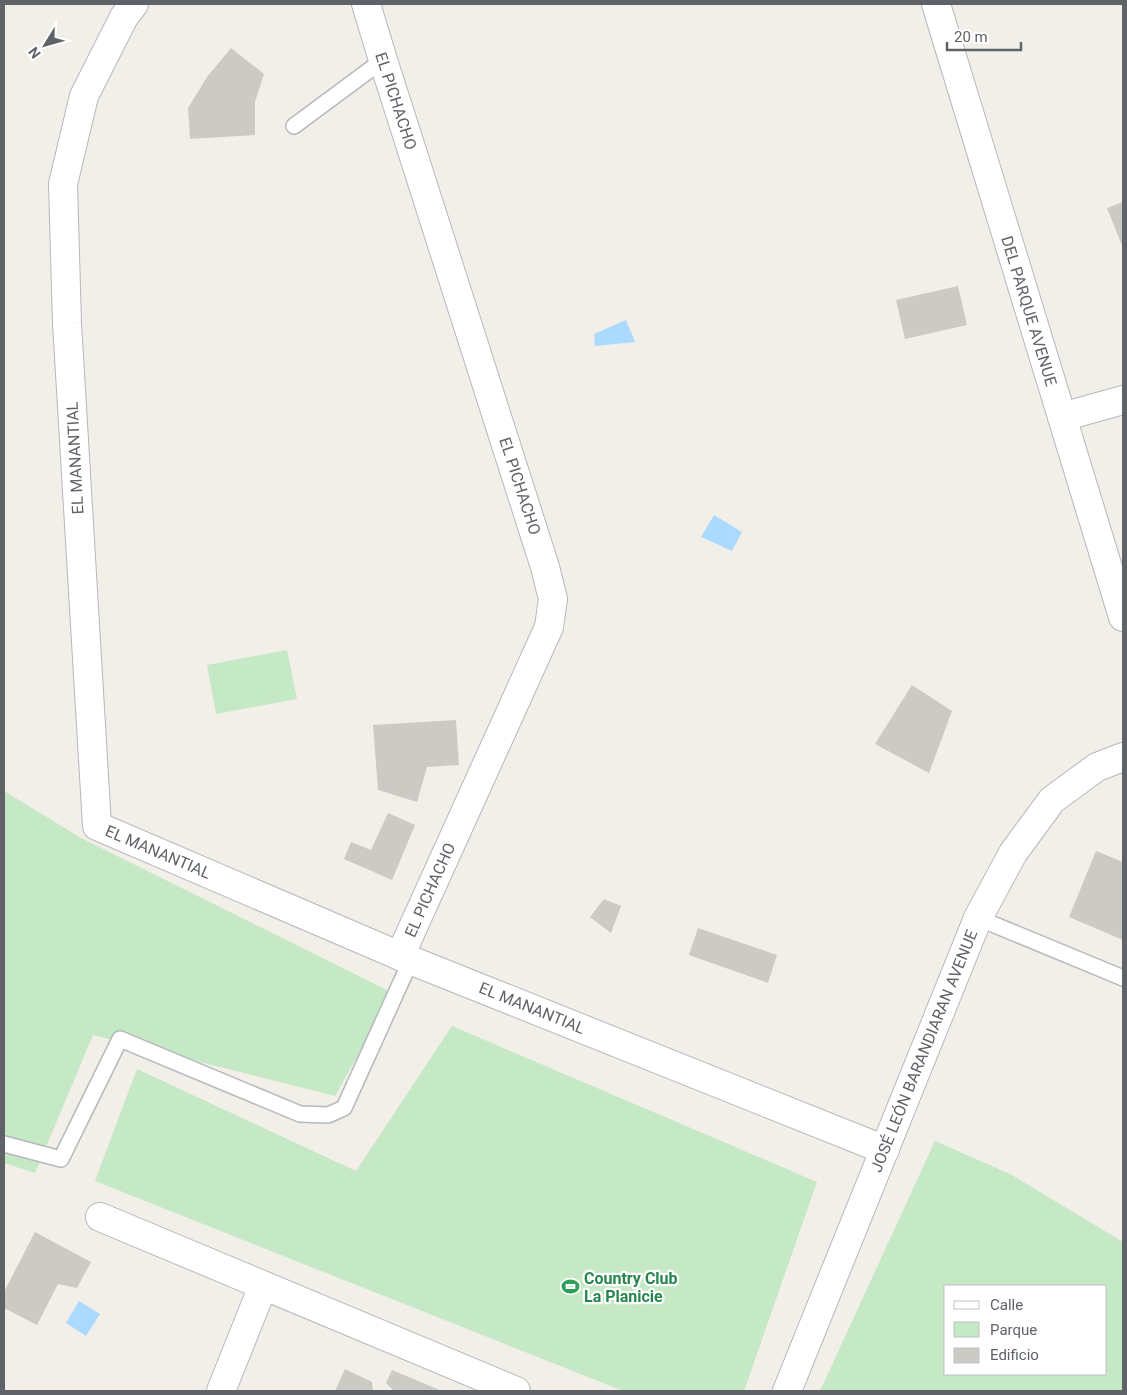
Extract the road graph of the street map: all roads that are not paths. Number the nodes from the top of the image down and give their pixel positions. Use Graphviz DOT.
graph roads {
  1 [pos="134,4"];
  2 [pos="366,4"];
  3 [pos="936,4"];
  4 [pos="382,60"];
  5 [pos="294,126"];
  6 [pos="1123,400"];
  7 [pos="1062,417"];
  8 [pos="1123,617"];
  9 [pos="1123,758"];
  10 [pos="978,918"];
  11 [pos="405,958"];
  12 [pos="1123,978"];
  13 [pos="4,1144"];
  14 [pos="885,1150"];
  15 [pos="100,1217"];
  16 [pos="263,1286"];
  17 [pos="222,1391"];
  18 [pos="516,1391"];
  19 [pos="787,1391"];
  1 -- 11 [label="street, EL MANANTIAL"];
  2 -- 4 [label="street, EL PICHACHO"];
  3 -- 7 [label="street, DEL PARQUE AVENUE"];
  4 -- 5 [label="lane"];
  4 -- 11 [label="street, EL PICHACHO"];
  6 -- 7 [label="street"];
  7 -- 8 [label="street, DEL PARQUE AVENUE"];
  9 -- 10 [label="street, JOSÉ LEÓN BARANDIARAN AVENUE"];
  10 -- 12 [label="lane"];
  10 -- 14 [label="street, JOSÉ LEÓN BARANDIARAN AVENUE"];
  11 -- 13 [label="lane"];
  11 -- 14 [label="street, EL MANANTIAL"];
  14 -- 19 [label="street, JOSÉ LEÓN BARANDIARAN AVENUE"];
  15 -- 16 [label="street"];
  16 -- 17 [label="street"];
  16 -- 18 [label="street"];
}
